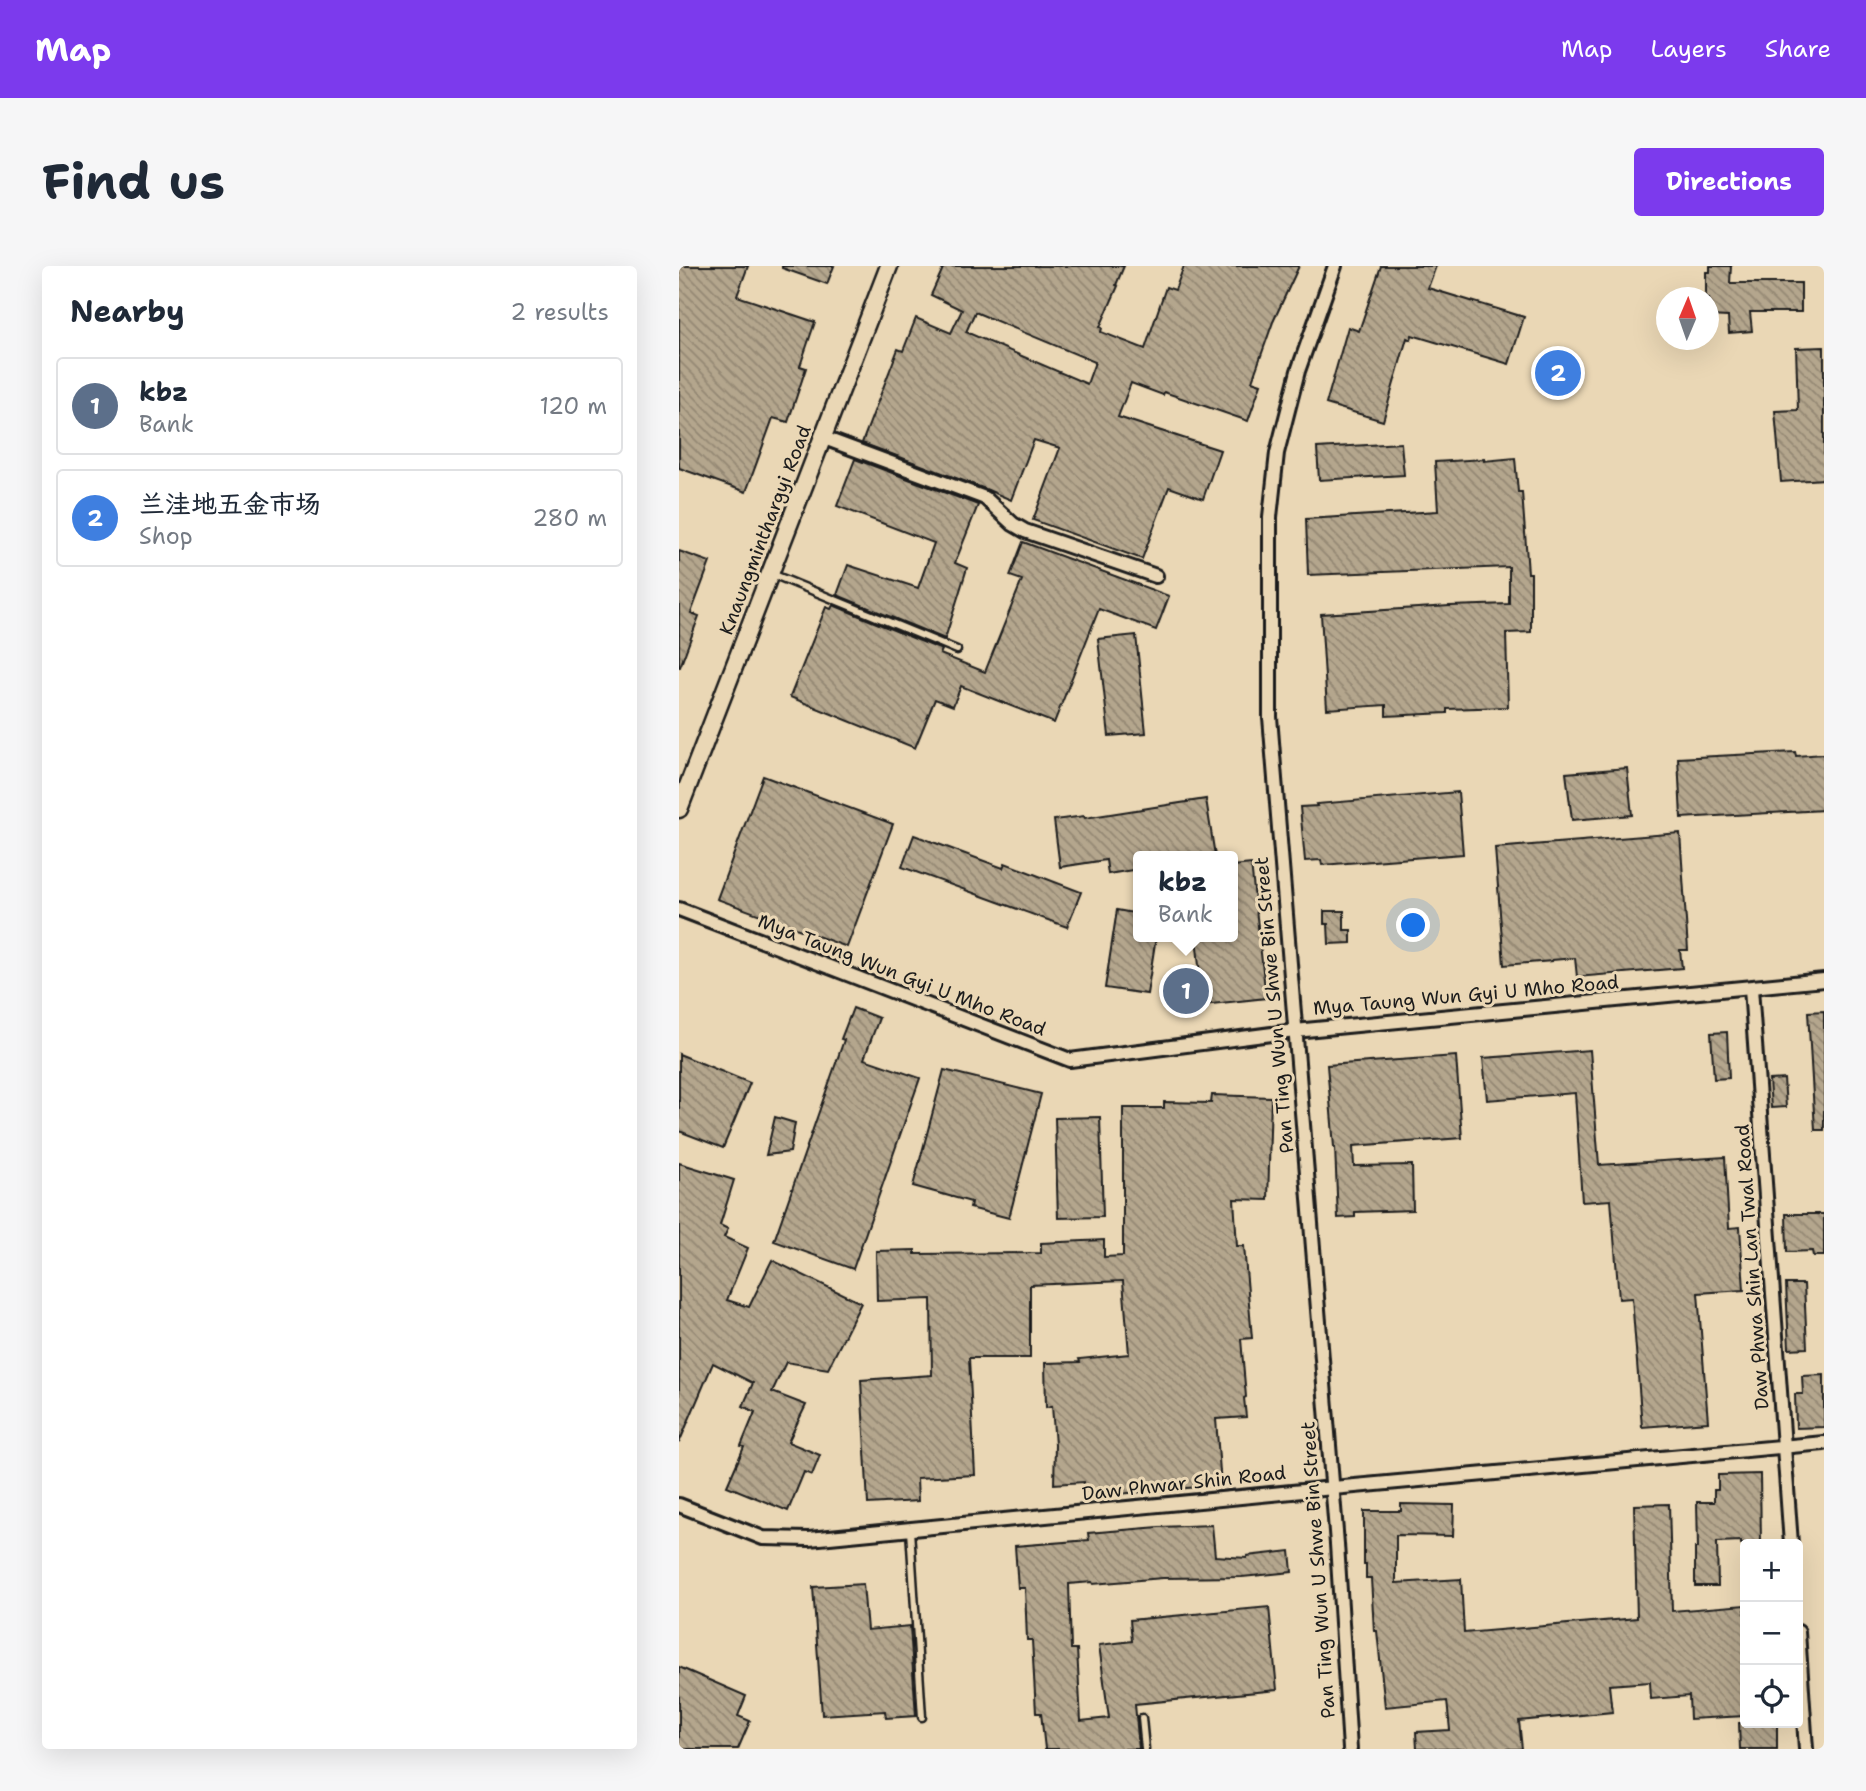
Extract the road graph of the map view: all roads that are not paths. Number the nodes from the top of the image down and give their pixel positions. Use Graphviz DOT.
graph roads {
  1 [pos="889,266"];
  2 [pos="1335,266"];
  3 [pos="824,438"];
  4 [pos="771,574"];
  5 [pos="1156,576"];
  6 [pos="957,650"];
  7 [pos="679,809"];
  8 [pos="679,909"];
  9 [pos="1824,981"];
  10 [pos="1751,988"];
  11 [pos="1296,1031"];
  12 [pos="1824,1443"];
  13 [pos="1784,1447"];
  14 [pos="1333,1488"];
  15 [pos="679,1505"];
  16 [pos="910,1530"];
  17 [pos="1791,1539"];
  18 [pos="1800,1665"];
  19 [pos="922,1717"];
  20 [pos="1142,1718"];
  21 [pos="1145,1749"];
  22 [pos="1350,1749"];
  23 [pos="1806,1749"];
  1 -- 3 [label="street, Knaungminthargyi Road"];
  2 -- 11 [label="street, Pan Ting Wun U Shwe Bin Street"];
  3 -- 4 [label="street, Knaungminthargyi Road"];
  3 -- 5 [label="street"];
  4 -- 6 [label="lane"];
  4 -- 7 [label="street, Knaungminthargyi Road"];
  8 -- 11 [label="street, Mya Taung Wun Gyi U Mho Road"];
  9 -- 10 [label="street, Mya Taung Wun Gyi U Mho Road"];
  10 -- 11 [label="street, Mya Taung Wun Gyi U Mho Road"];
  10 -- 13 [label="street, Daw Phwa Shin Lan Twal Road"];
  11 -- 14 [label="street, Pan Ting Wun U Shwe Bin Street"];
  12 -- 13 [label="street, Daw Phwar Shin Road"];
  13 -- 14 [label="street, Daw Phwar Shin Road"];
  13 -- 17 [label="street, Daw Phwa Shin Lan Twal Road"];
  14 -- 16 [label="street, Daw Phwar Shin Road"];
  14 -- 22 [label="street, Pan Ting Wun U Shwe Bin Street"];
  15 -- 16 [label="street, Daw Phwar Shin Road"];
  16 -- 19 [label="lane"];
  18 -- 23 [label="street"];
  20 -- 21 [label="lane"];
}
